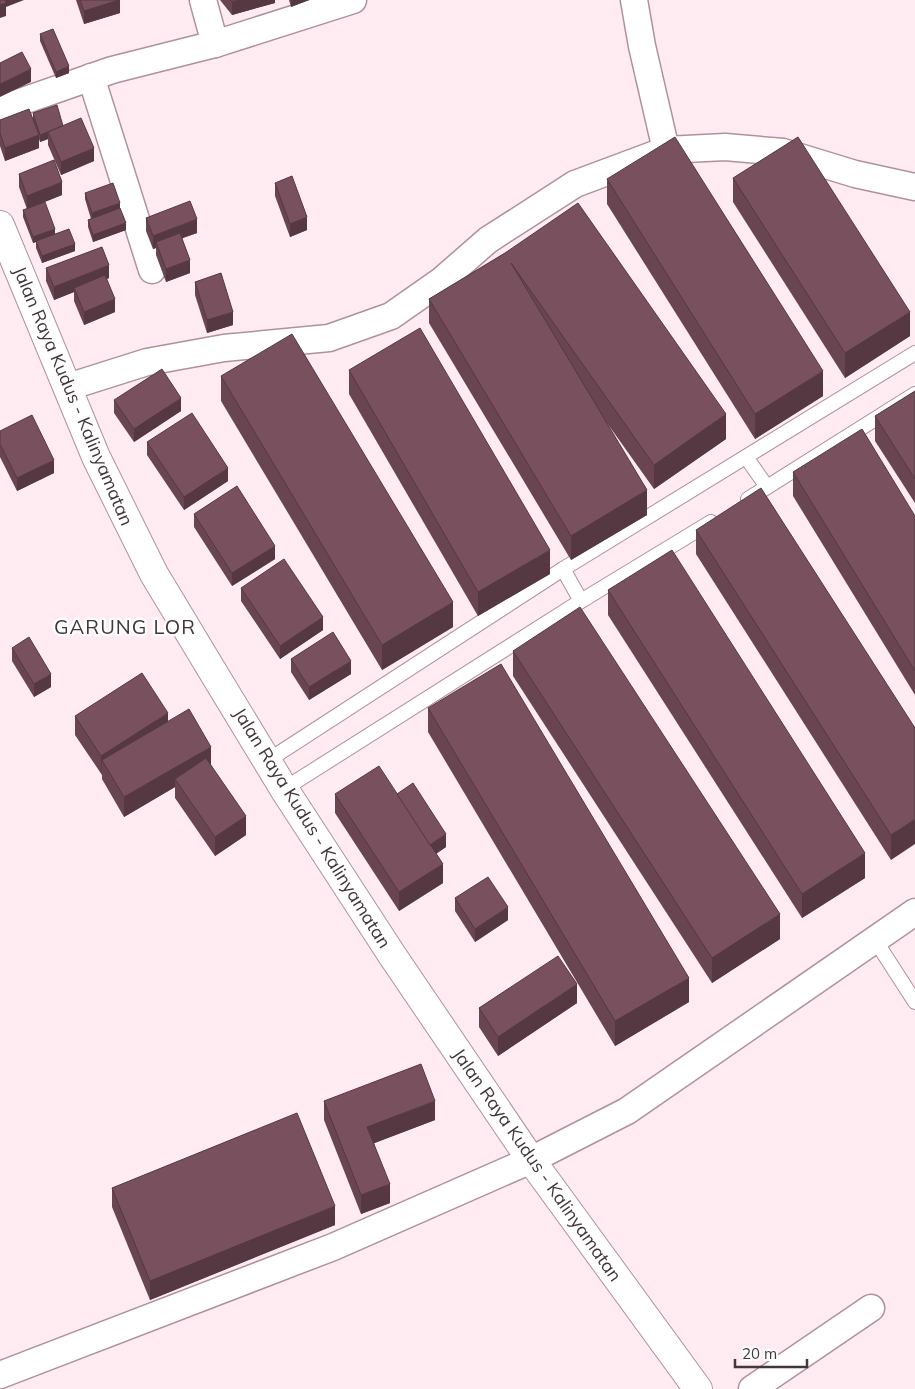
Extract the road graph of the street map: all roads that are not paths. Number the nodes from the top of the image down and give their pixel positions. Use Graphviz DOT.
graph roads {
  1 [pos="203,0"];
  2 [pos="353,0"];
  3 [pos="634,0"];
  4 [pos="215,44"];
  5 [pos="91,77"];
  6 [pos="0,108"];
  7 [pos="666,150"];
  8 [pos="915,186"];
  9 [pos="0,225"];
  10 [pos="152,270"];
  11 [pos="915,354"];
  12 [pos="68,387"];
  13 [pos="915,394"];
  14 [pos="746,457"];
  15 [pos="767,487"];
  16 [pos="563,569"];
  17 [pos="581,601"];
  18 [pos="267,761"];
  19 [pos="284,790"];
  20 [pos="915,912"];
  21 [pos="875,940"];
  22 [pos="915,1002"];
  23 [pos="531,1160"];
  24 [pos="871,1308"];
  25 [pos="0,1374"];
  26 [pos="698,1389"];
  27 [pos="752,1389"];
  1 -- 4 [label="street"];
  2 -- 4 [label="street"];
  3 -- 7 [label="street"];
  4 -- 5 [label="street"];
  5 -- 6 [label="street"];
  5 -- 10 [label="street"];
  7 -- 8 [label="street"];
  7 -- 12 [label="street"];
  9 -- 12 [label="main road, Jalan Raya Kudus - Kalinyamatan"];
  11 -- 14 [label="lane"];
  12 -- 18 [label="main road, Jalan Raya Kudus - Kalinyamatan"];
  13 -- 15 [label="lane"];
  14 -- 15 [label="lane"];
  14 -- 16 [label="lane"];
  15 -- 17 [label="lane"];
  16 -- 17 [label="lane"];
  16 -- 18 [label="lane"];
  17 -- 19 [label="lane"];
  18 -- 19 [label="main road, Jalan Raya Kudus - Kalinyamatan"];
  19 -- 23 [label="main road, Jalan Raya Kudus - Kalinyamatan"];
  20 -- 21 [label="street"];
  21 -- 22 [label="lane"];
  21 -- 23 [label="street"];
  23 -- 25 [label="street"];
  23 -- 26 [label="main road, Jalan Raya Kudus - Kalinyamatan"];
  24 -- 27 [label="street"];
}
